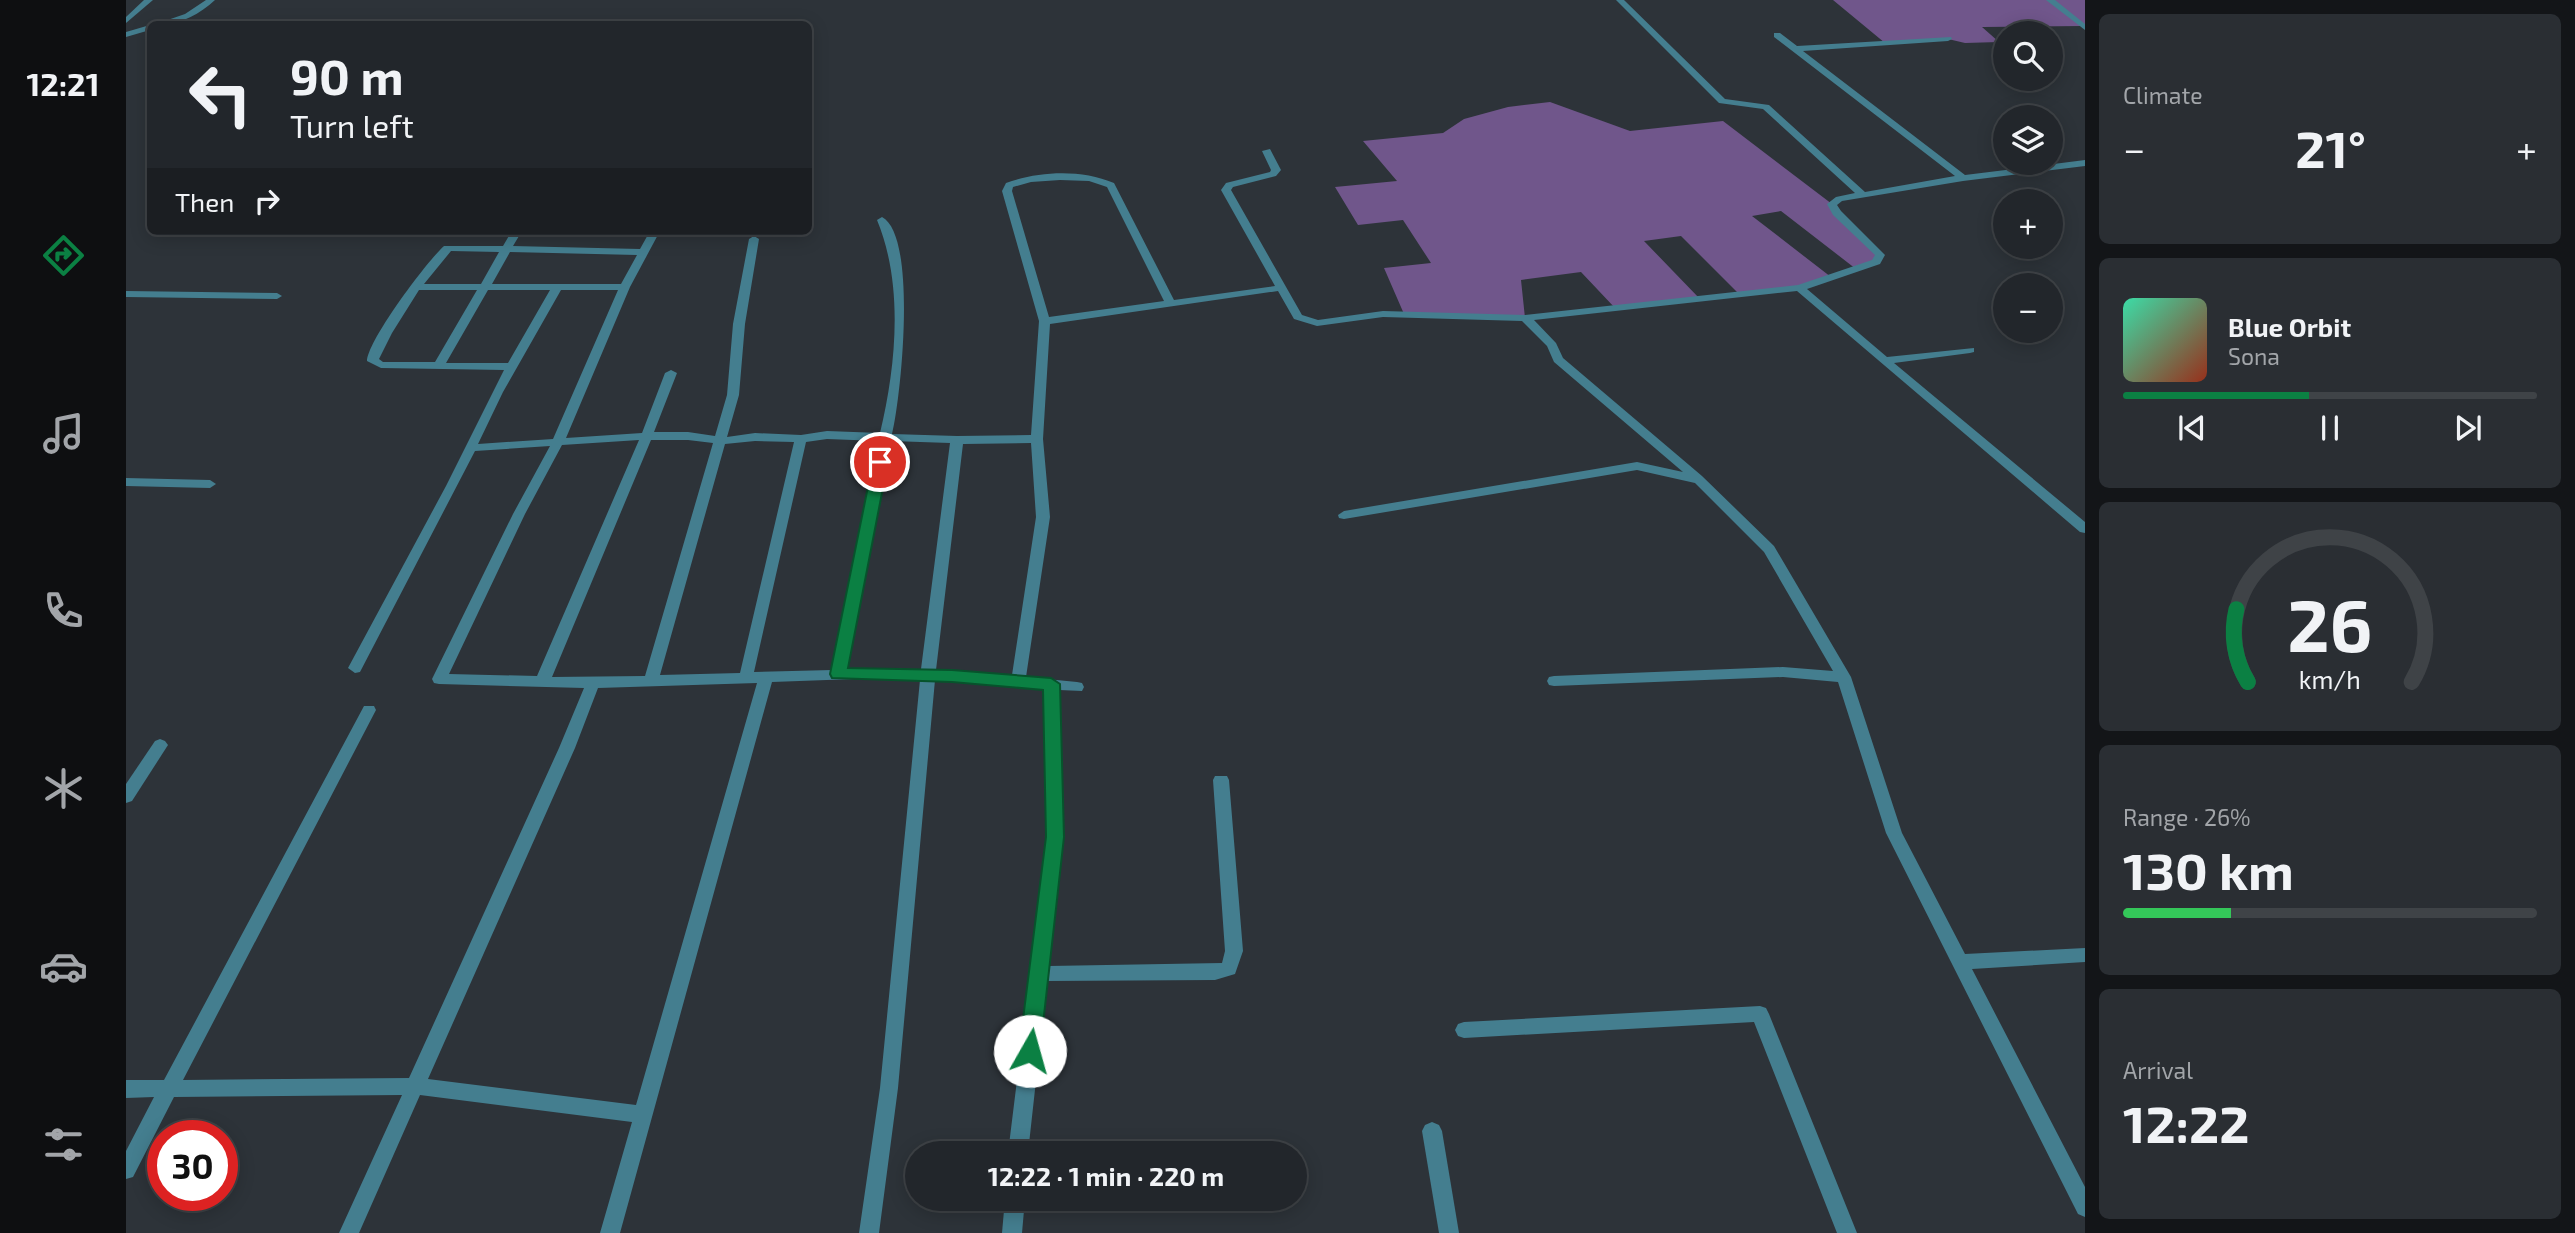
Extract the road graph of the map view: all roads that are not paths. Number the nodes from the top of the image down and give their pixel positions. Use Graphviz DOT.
graph roads {
  1 [pos="149,0"];
  2 [pos="211,0"];
  3 [pos="1620,0"];
  4 [pos="2050,0"];
  5 [pos="126,21"];
  6 [pos="170,21"];
  7 [pos="147,28"];
  8 [pos="2085,28"];
  9 [pos="126,35"];
  10 [pos="1777,35"];
  11 [pos="1948,39"];
  12 [pos="1797,50"];
  13 [pos="1267,151"];
  14 [pos="2085,163"];
  15 [pos="1963,178"];
  16 [pos="1863,195"];
  17 [pos="882,220"];
  18 [pos="653,235"];
  19 [pos="514,236"];
  20 [pos="754,239"];
  21 [pos="506,249"];
  22 [pos="644,252"];
  23 [pos="485,286"];
  24 [pos="558,286"];
  25 [pos="419,287"];
  26 [pos="625,287"];
  27 [pos="1280,288"];
  28 [pos="1799,288"];
  29 [pos="127,295"];
  30 [pos="277,296"];
  31 [pos="1171,304"];
  32 [pos="1525,318"];
  33 [pos="1045,321"];
  34 [pos="1970,350"];
  35 [pos="1887,360"];
  36 [pos="438,367"];
  37 [pos="511,367"];
  38 [pos="671,373"];
  39 [pos="886,435"];
  40 [pos="647,436"];
  41 [pos="801,439"];
  42 [pos="1037,439"];
  43 [pos="957,440"];
  44 [pos="722,441"];
  45 [pos="558,442"];
  46 [pos="470,448"];
  47 [pos="1698,479"];
  48 [pos="126,482"];
  49 [pos="210,484"];
  50 [pos="1344,515"];
  51 [pos="2085,529"];
  52 [pos="355,668"];
  53 [pos="838,674"];
  54 [pos="928,675"];
  55 [pos="746,677"];
  56 [pos="766,677"];
  57 [pos="1844,677"];
  58 [pos="651,680"];
  59 [pos="1018,681"];
  60 [pos="1554,681"];
  61 [pos="542,682"];
  62 [pos="593,683"];
  63 [pos="1051,684"];
  64 [pos="1077,687"];
  65 [pos="369,710"];
  66 [pos="160,745"];
  67 [pos="1220,779"];
  68 [pos="126,796"];
  69 [pos="2085,956"];
  70 [pos="1958,962"];
  71 [pos="1039,974"];
  72 [pos="1464,1030"];
  73 [pos="415,1086"];
  74 [pos="169,1088"];
  75 [pos="126,1089"];
  76 [pos="643,1115"];
  77 [pos="1432,1131"];
  78 [pos="1019,1141"];
  79 [pos="126,1170"];
  80 [pos="2085,1207"];
  81 [pos="1014,1211"];
  82 [pos="349,1233"];
  83 [pos="610,1233"];
  84 [pos="869,1233"];
  85 [pos="1012,1233"];
  86 [pos="1449,1233"];
  87 [pos="1847,1233"];
  1 -- 5 [label="street"];
  2 -- 6 [label="street"];
  3 -- 16 [label="street"];
  4 -- 8 [label="street"];
  7 -- 9 [label="street"];
  10 -- 12 [label="street"];
  11 -- 12 [label="street"];
  12 -- 15 [label="street"];
  13 -- 27 [label="street"];
  14 -- 15 [label="street"];
  15 -- 16 [label="street"];
  16 -- 28 [label="street"];
  17 -- 39 [label="street"];
  18 -- 22 [label="street"];
  19 -- 21 [label="street"];
  20 -- 44 [label="street"];
  21 -- 22 [label="street"];
  21 -- 23 [label="street"];
  21 -- 25 [label="street"];
  22 -- 26 [label="street"];
  23 -- 24 [label="street"];
  23 -- 25 [label="street"];
  23 -- 36 [label="street"];
  24 -- 26 [label="street"];
  24 -- 37 [label="street"];
  25 -- 36 [label="street"];
  26 -- 45 [label="street"];
  27 -- 31 [label="street"];
  27 -- 32 [label="street"];
  28 -- 32 [label="street"];
  28 -- 35 [label="street"];
  29 -- 30 [label="street"];
  31 -- 33 [label="street"];
  31 -- 33 [label="street"];
  32 -- 47 [label="street"];
  33 -- 42 [label="street"];
  34 -- 35 [label="street"];
  35 -- 51 [label="street"];
  36 -- 37 [label="street"];
  37 -- 46 [label="street"];
  38 -- 40 [label="street"];
  39 -- 41 [label="street"];
  39 -- 43 [label="street"];
  39 -- 53 [label="street"];
  40 -- 44 [label="street"];
  40 -- 45 [label="street"];
  40 -- 61 [label="street"];
  41 -- 44 [label="street"];
  41 -- 55 [label="street"];
  42 -- 43 [label="street"];
  42 -- 59 [label="street"];
  43 -- 54 [label="street"];
  44 -- 58 [label="street"];
  45 -- 46 [label="street"];
  45 -- 61 [label="street"];
  46 -- 52 [label="street"];
  47 -- 50 [label="street"];
  47 -- 57 [label="street"];
  48 -- 49 [label="street"];
  53 -- 54 [label="street"];
  53 -- 56 [label="street"];
  54 -- 59 [label="street"];
  54 -- 84 [label="street"];
  55 -- 56 [label="street"];
  55 -- 58 [label="street"];
  56 -- 76 [label="street"];
  57 -- 60 [label="street"];
  57 -- 70 [label="street"];
  58 -- 62 [label="street"];
  59 -- 63 [label="street"];
  61 -- 62 [label="street"];
  62 -- 73 [label="street"];
  63 -- 64 [label="street"];
  63 -- 71 [label="street"];
  65 -- 74 [label="street"];
  66 -- 68 [label="street"];
  67 -- 71 [label="street"];
  69 -- 70 [label="street"];
  70 -- 80 [label="street"];
  71 -- 78 [label="street"];
  72 -- 87 [label="street"];
  73 -- 74 [label="street"];
  73 -- 76 [label="street"];
  73 -- 82 [label="street"];
  74 -- 75 [label="street"];
  74 -- 79 [label="street"];
  76 -- 83 [label="street"];
  77 -- 86 [label="street"];
  81 -- 85 [label="street"];
}
